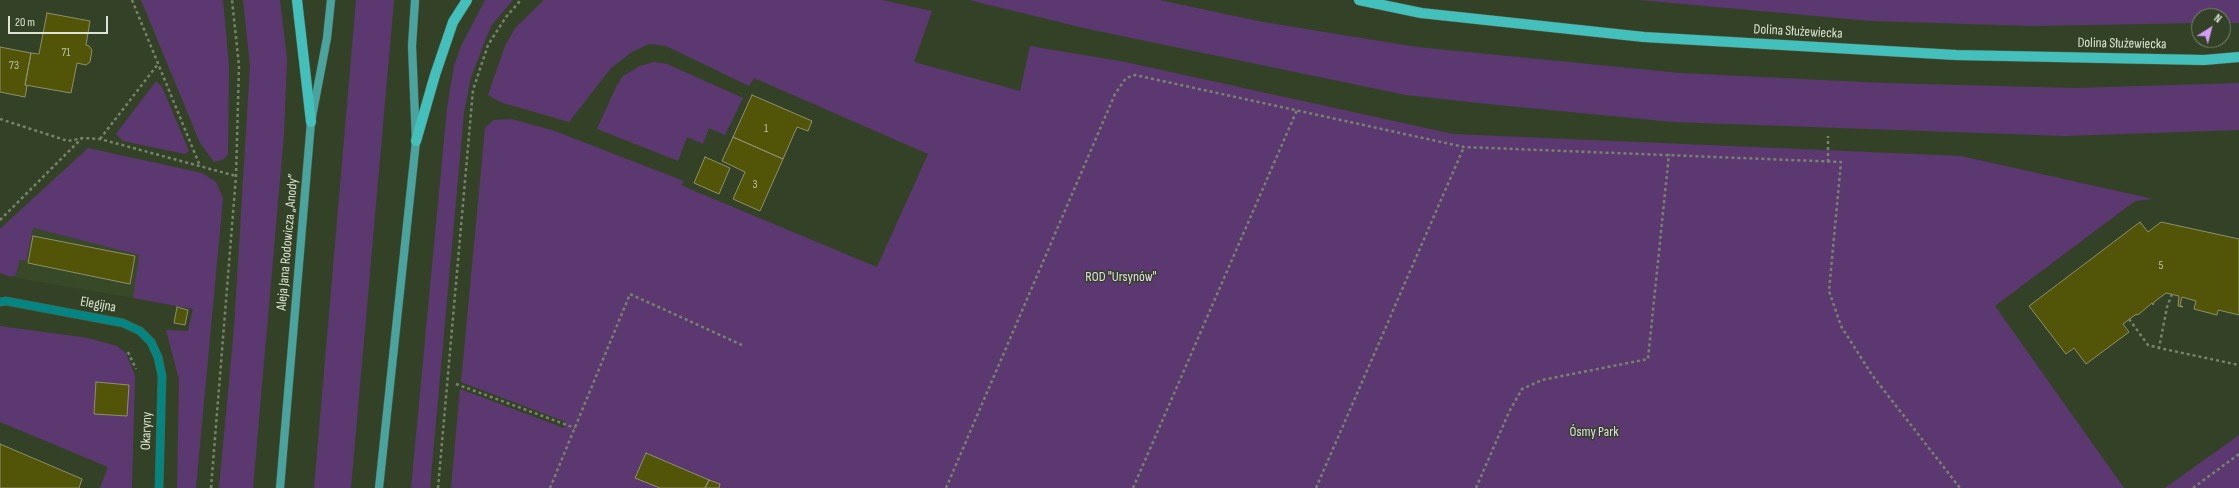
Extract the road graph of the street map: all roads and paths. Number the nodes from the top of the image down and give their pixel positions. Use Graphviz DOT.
graph roads {
  1 [pos="132,0"];
  2 [pos="232,0"];
  3 [pos="297,0"];
  4 [pos="331,0"];
  5 [pos="415,0"];
  6 [pos="467,0"];
  7 [pos="521,0"];
  8 [pos="1359,0"];
  9 [pos="2239,57"];
  10 [pos="158,64"];
  11 [pos="1297,110"];
  12 [pos="0,119"];
  13 [pos="311,122"];
  14 [pos="1828,136"];
  15 [pos="83,138"];
  16 [pos="100,139"];
  17 [pos="416,141"];
  18 [pos="1464,147"];
  19 [pos="1669,154"];
  20 [pos="1828,162"];
  21 [pos="200,167"];
  22 [pos="236,176"];
  23 [pos="0,220"];
  24 [pos="2172,294"];
  25 [pos="0,302"];
  26 [pos="2129,319"];
  27 [pos="742,345"];
  28 [pos="125,348"];
  29 [pos="2158,348"];
  30 [pos="2239,365"];
  31 [pos="137,373"];
  32 [pos="162,376"];
  33 [pos="456,384"];
  34 [pos="575,428"];
  35 [pos="2239,454"];
  36 [pos="159,488"];
  37 [pos="211,488"];
  38 [pos="280,488"];
  39 [pos="379,488"];
  40 [pos="438,488"];
  41 [pos="550,488"];
  42 [pos="946,488"];
  43 [pos="1133,488"];
  44 [pos="1316,488"];
  45 [pos="1476,488"];
  46 [pos="1960,488"];
  47 [pos="2193,488"];
  1 -- 10 [label="path"];
  2 -- 22 [label="path"];
  3 -- 13 [label="main road"];
  4 -- 13 [label="main road, Aleja Jana Rodowicza „Anody”"];
  5 -- 17 [label="main road"];
  6 -- 17 [label="main road"];
  7 -- 40 [label="path"];
  8 -- 9 [label="main road, Dolina Służewiecka"];
  10 -- 16 [label="path"];
  10 -- 21 [label="path"];
  11 -- 18 [label="path"];
  11 -- 42 [label="path"];
  11 -- 43 [label="path"];
  12 -- 15 [label="path"];
  13 -- 38 [label="main road, Aleja Jana Rodowicza „Anody”"];
  14 -- 20 [label="path"];
  15 -- 16 [label="path"];
  15 -- 23 [label="path"];
  16 -- 21 [label="path"];
  17 -- 39 [label="main road"];
  18 -- 19 [label="path"];
  18 -- 44 [label="path"];
  19 -- 20 [label="path"];
  19 -- 45 [label="path"];
  20 -- 46 [label="path"];
  21 -- 22 [label="path"];
  22 -- 37 [label="path"];
  24 -- 29 [label="path"];
  25 -- 32 [label="street, Elegijna"];
  26 -- 29 [label="path"];
  27 -- 34 [label="path"];
  28 -- 31 [label="path"];
  29 -- 30 [label="path"];
  32 -- 36 [label="street, Okaryny"];
  33 -- 34 [label="path"];
  34 -- 41 [label="path"];
  35 -- 47 [label="path"];
}
